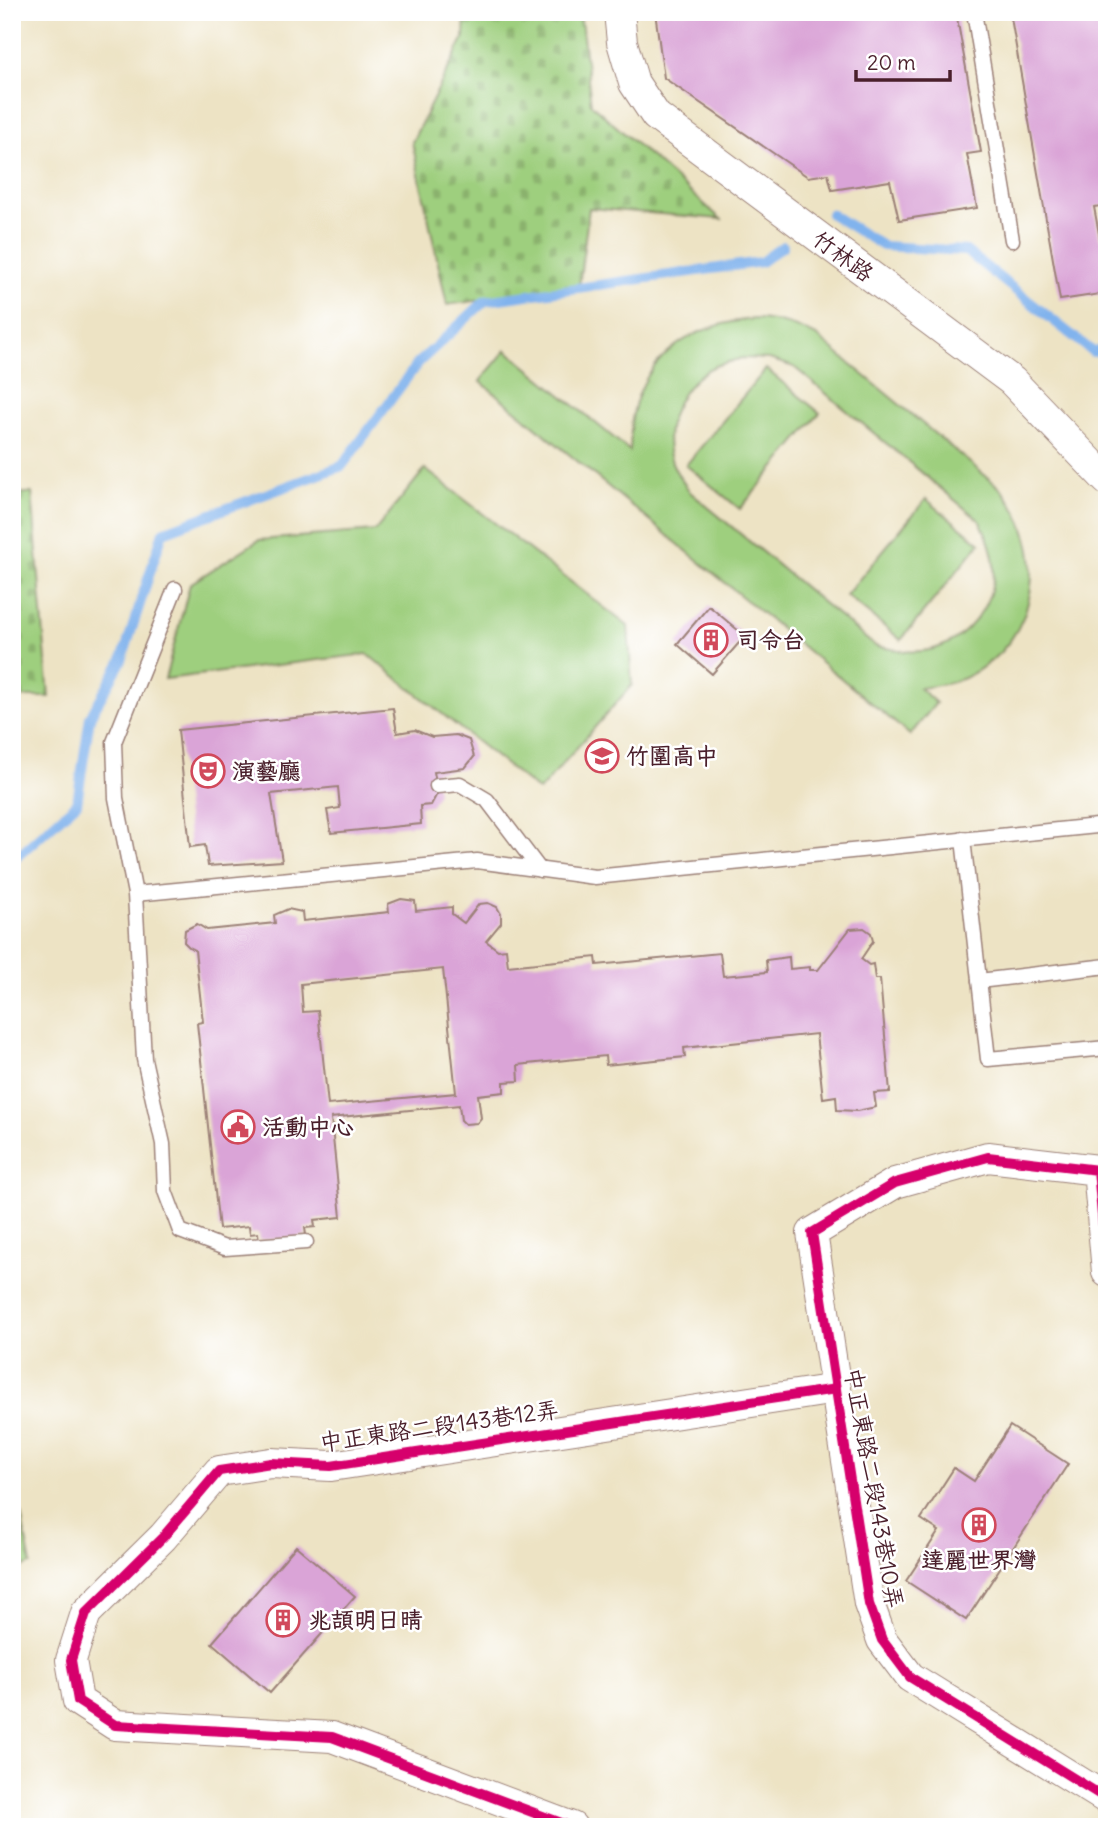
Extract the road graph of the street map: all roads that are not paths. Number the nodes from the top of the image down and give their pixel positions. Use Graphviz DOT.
graph roads {
  1 [pos="619,12"];
  2 [pos="974,12"];
  3 [pos="1012,240"];
  4 [pos="1107,480"];
  5 [pos="175,589"];
  6 [pos="437,786"];
  7 [pos="1107,825"];
  8 [pos="963,839"];
  9 [pos="540,870"];
  10 [pos="135,894"];
  11 [pos="1107,966"];
  12 [pos="979,981"];
  13 [pos="1107,1048"];
  14 [pos="1102,1169"];
  15 [pos="306,1242"];
  16 [pos="1107,1272"];
  17 [pos="836,1389"];
  18 [pos="1107,1799"];
  19 [pos="572,1827"];
  1 -- 4 [label="street, 竹林路"];
  2 -- 3 [label="lane"];
  5 -- 10 [label="lane"];
  6 -- 9 [label="lane"];
  7 -- 8 [label="lane"];
  8 -- 9 [label="lane"];
  8 -- 12 [label="lane"];
  9 -- 10 [label="lane"];
  10 -- 15 [label="lane"];
  11 -- 12 [label="lane"];
  12 -- 13 [label="lane"];
  14 -- 16 [label="street"];
  14 -- 17 [label="street, 中正東路二段143巷10弄"];
  17 -- 18 [label="street, 中正東路二段143巷10弄"];
  17 -- 19 [label="street, 中正東路二段143巷12弄"];
}
